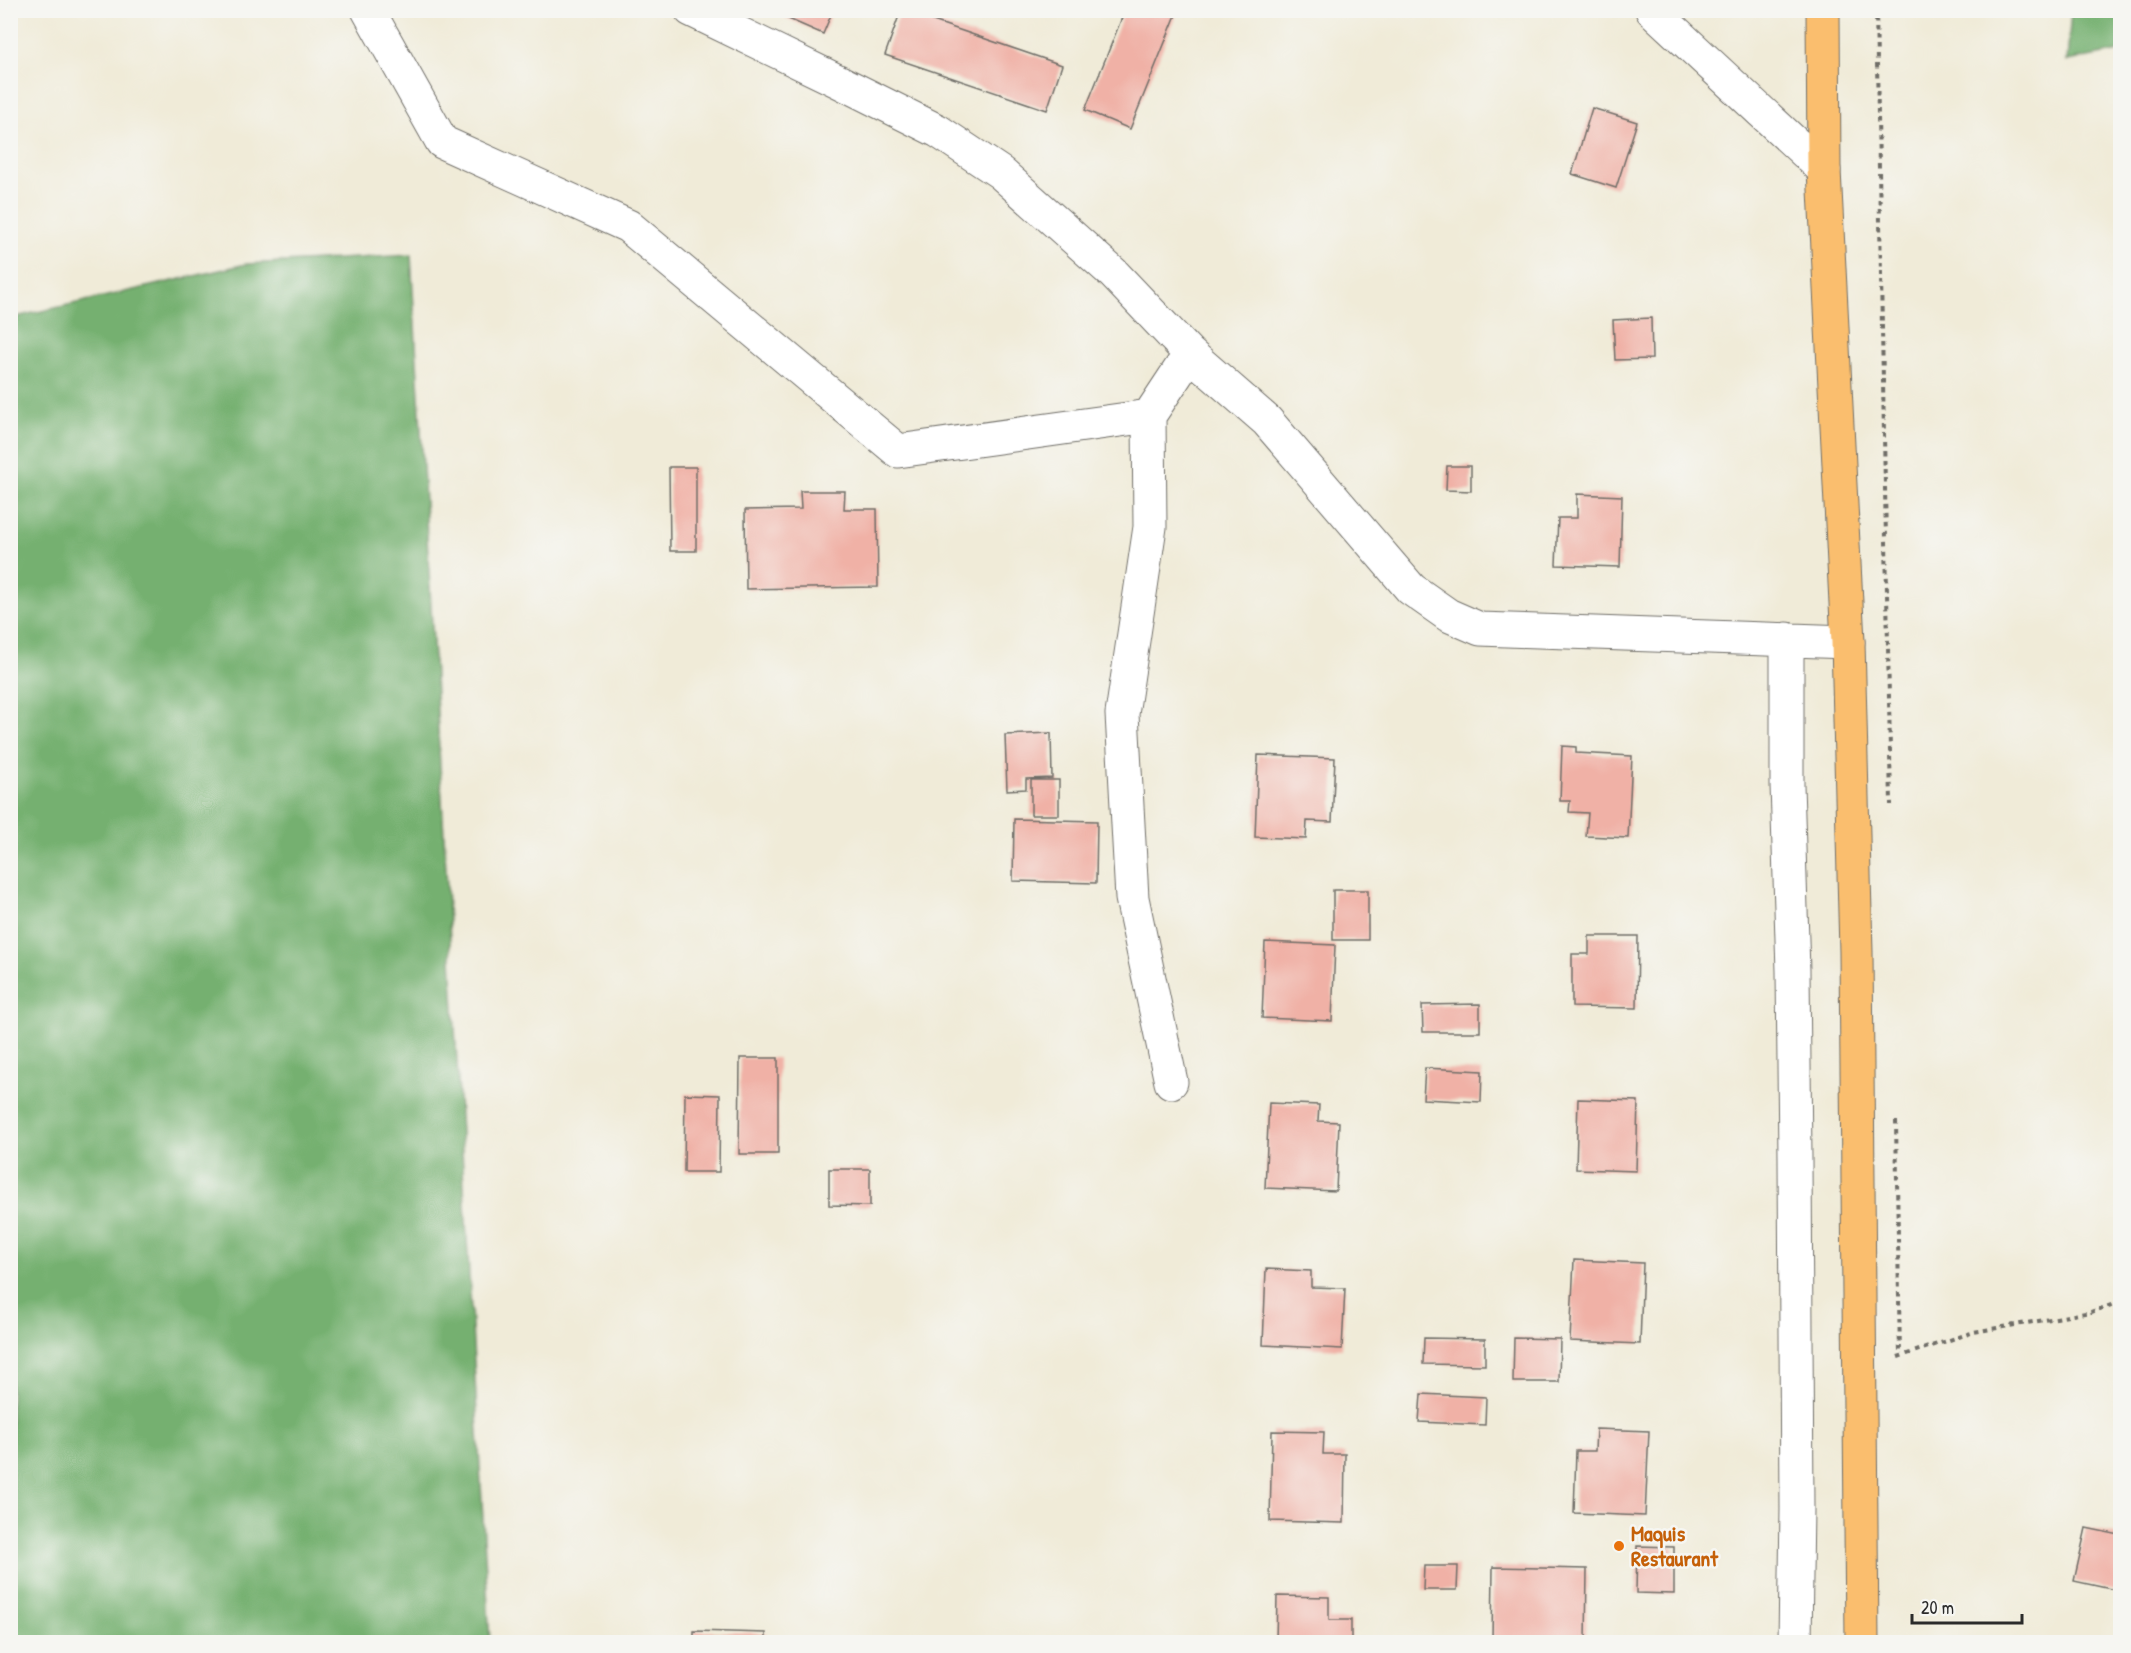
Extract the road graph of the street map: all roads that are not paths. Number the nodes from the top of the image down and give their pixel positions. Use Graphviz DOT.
graph roads {
  1 [pos="368,10"];
  2 [pos="691,10"];
  3 [pos="1652,10"];
  4 [pos="1823,10"];
  5 [pos="1824,170"];
  6 [pos="1190,354"];
  7 [pos="1149,416"];
  8 [pos="1787,639"];
  9 [pos="1848,642"];
  10 [pos="1171,1082"];
  11 [pos="1795,1642"];
  12 [pos="1862,1642"];
  1 -- 7 [label="street"];
  2 -- 6 [label="street"];
  3 -- 5 [label="street"];
  4 -- 5 [label="highway"];
  5 -- 9 [label="highway"];
  6 -- 7 [label="street"];
  6 -- 8 [label="street"];
  7 -- 10 [label="street"];
  8 -- 9 [label="street"];
  8 -- 11 [label="street"];
  9 -- 12 [label="highway"];
}
